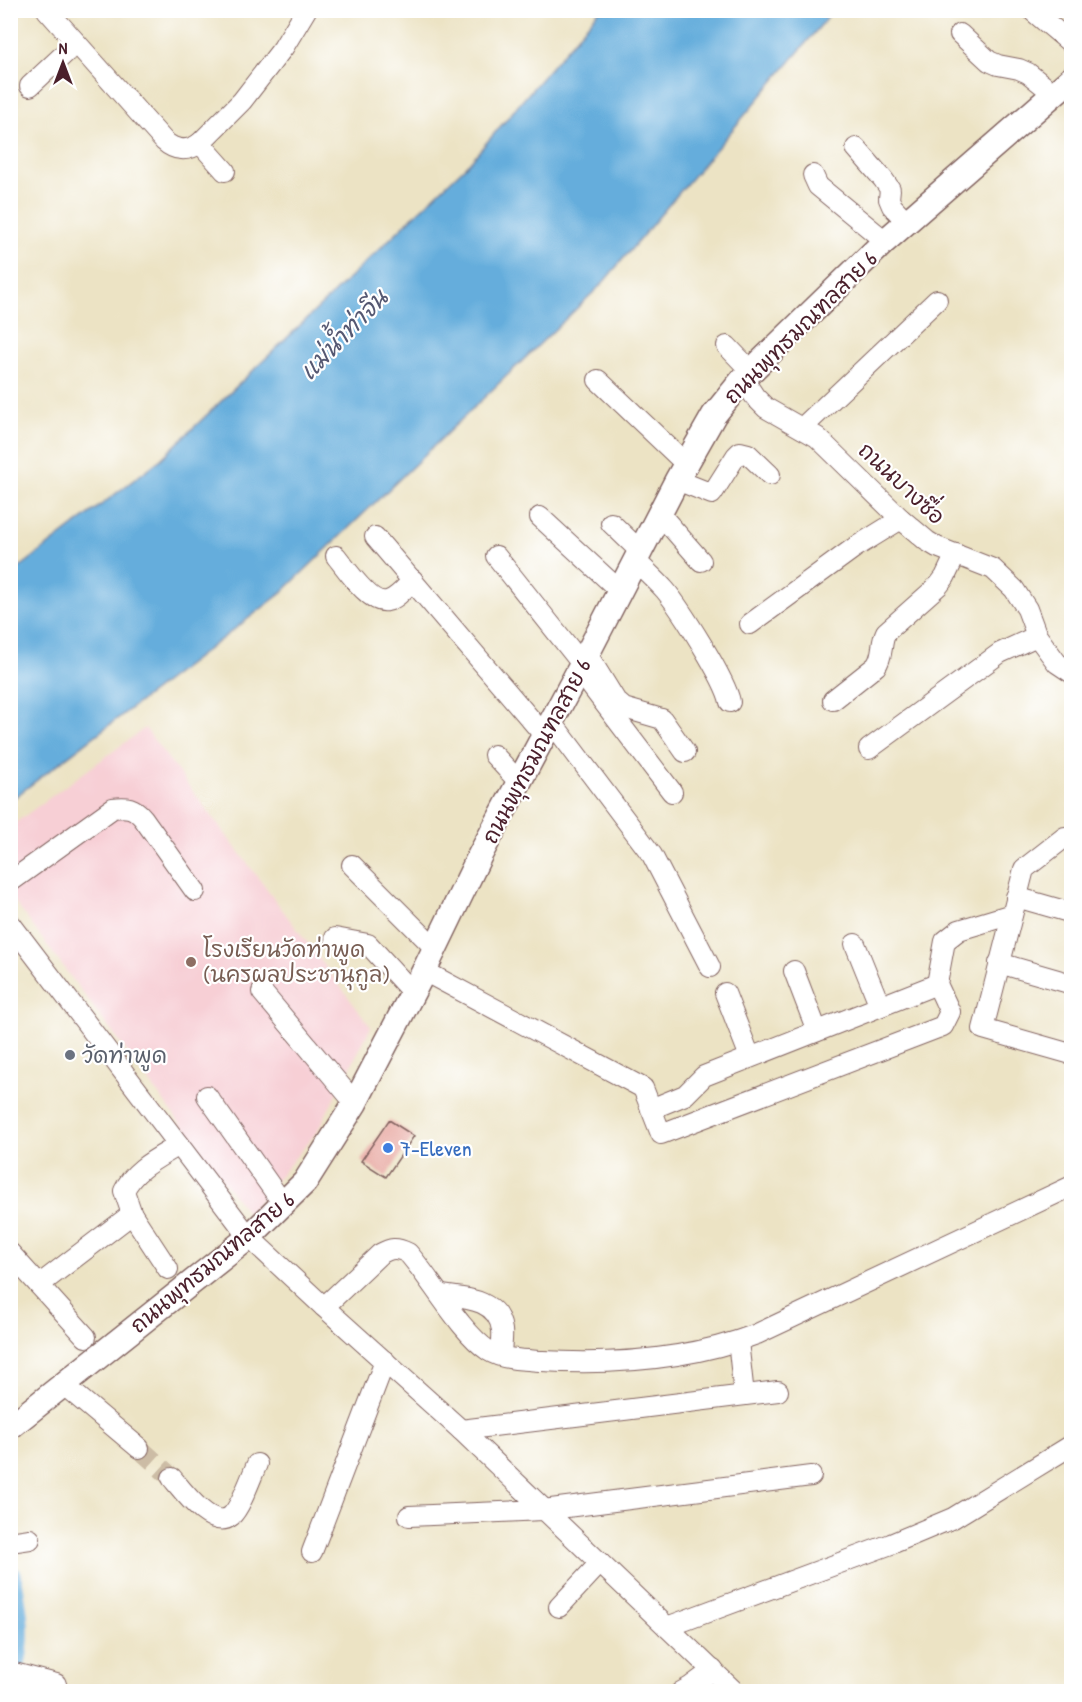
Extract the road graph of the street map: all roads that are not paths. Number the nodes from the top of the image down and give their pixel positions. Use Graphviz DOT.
graph roads {
  1 [pos="47,10"];
  2 [pos="306,10"];
  3 [pos="1034,12"];
  4 [pos="960,34"];
  5 [pos="76,43"];
  6 [pos="1071,44"];
  7 [pos="30,86"];
  8 [pos="1063,86"];
  9 [pos="201,143"];
  10 [pos="856,148"];
  11 [pos="225,171"];
  12 [pos="813,175"];
  13 [pos="907,222"];
  14 [pos="885,241"];
  15 [pos="937,300"];
  16 [pos="727,346"];
  17 [pos="747,375"];
  18 [pos="598,381"];
  19 [pos="802,428"];
  20 [pos="681,472"];
  21 [pos="770,475"];
  22 [pos="659,513"];
  23 [pos="540,517"];
  24 [pos="901,519"];
  25 [pos="611,524"];
  26 [pos="375,537"];
  27 [pos="956,554"];
  28 [pos="336,556"];
  29 [pos="496,556"];
  30 [pos="638,556"];
  31 [pos="701,561"];
  32 [pos="413,580"];
  33 [pos="619,590"];
  34 [pos="750,624"];
  35 [pos="1037,636"];
  36 [pos="583,663"];
  37 [pos="1071,673"];
  38 [pos="833,700"];
  39 [pos="730,702"];
  40 [pos="547,728"];
  41 [pos="869,749"];
  42 [pos="685,752"];
  43 [pos="494,756"];
  44 [pos="519,782"];
  45 [pos="672,792"];
  46 [pos="1071,838"];
  47 [pos="352,865"];
  48 [pos="10,882"];
  49 [pos="195,891"];
  50 [pos="1014,906"];
  51 [pos="1071,913"];
  52 [pos="10,923"];
  53 [pos="335,938"];
  54 [pos="855,944"];
  55 [pos="436,949"];
  56 [pos="999,963"];
  57 [pos="710,967"];
  58 [pos="424,971"];
  59 [pos="794,971"];
  60 [pos="937,984"];
  61 [pos="1071,984"];
  62 [pos="262,992"];
  63 [pos="413,993"];
  64 [pos="725,993"];
  65 [pos="880,1006"];
  66 [pos="817,1031"];
  67 [pos="1071,1054"];
  68 [pos="750,1057"];
  69 [pos="207,1096"];
  70 [pos="354,1103"];
  71 [pos="651,1109"];
  72 [pos="179,1145"];
  73 [pos="1071,1186"];
  74 [pos="284,1205"];
  75 [pos="132,1214"];
  76 [pos="249,1237"];
  77 [pos="11,1256"];
  78 [pos="174,1278"];
  79 [pos="39,1285"];
  80 [pos="441,1295"];
  81 [pos="324,1307"];
  82 [pos="738,1341"];
  83 [pos="92,1344"];
  84 [pos="501,1355"];
  85 [pos="385,1361"];
  86 [pos="64,1385"];
  87 [pos="778,1391"];
  88 [pos="744,1395"];
  89 [pos="10,1427"];
  90 [pos="461,1430"];
  91 [pos="1071,1445"];
  92 [pos="139,1448"];
  93 [pos="257,1464"];
  94 [pos="811,1476"];
  95 [pos="172,1478"];
  96 [pos="543,1510"];
  97 [pos="409,1516"];
  98 [pos="312,1552"];
  99 [pos="600,1563"];
  100 [pos="559,1607"];
  101 [pos="667,1627"];
  102 [pos="713,1670"];
  103 [pos="13,1673"];
  104 [pos="56,1684"];
  105 [pos="681,1692"];
  106 [pos="735,1692"];
  1 -- 5 [label="street"];
  2 -- 9 [label="street"];
  3 -- 6 [label="street"];
  4 -- 8 [label="street"];
  5 -- 7 [label="street"];
  5 -- 9 [label="street"];
  8 -- 13 [label="main road, ถนนพุทธมณฑลสาย 6"];
  9 -- 11 [label="street"];
  10 -- 13 [label="street"];
  12 -- 14 [label="street"];
  13 -- 14 [label="main road, ถนนพุทธมณฑลสาย 6"];
  14 -- 17 [label="main road, ถนนพุทธมณฑลสาย 6"];
  15 -- 19 [label="street"];
  16 -- 17 [label="street, ถนนบางซื่อ"];
  17 -- 19 [label="street, ถนนบางซื่อ"];
  17 -- 20 [label="main road, ถนนพุทธมณฑลสาย 6"];
  18 -- 20 [label="street"];
  19 -- 24 [label="street, ถนนบางซื่อ"];
  20 -- 21 [label="street"];
  20 -- 22 [label="main road, ถนนพุทธมณฑลสาย 6"];
  22 -- 30 [label="main road, ถนนพุทธมณฑลสาย 6"];
  22 -- 31 [label="street"];
  23 -- 33 [label="street"];
  24 -- 27 [label="street, ถนนบางซื่อ"];
  24 -- 34 [label="street"];
  25 -- 30 [label="street"];
  26 -- 32 [label="street"];
  27 -- 35 [label="street, ถนนบางซื่อ"];
  27 -- 38 [label="street"];
  28 -- 32 [label="street"];
  29 -- 36 [label="street"];
  30 -- 33 [label="main road, ถนนพุทธมณฑลสาย 6"];
  30 -- 39 [label="street"];
  32 -- 40 [label="street"];
  33 -- 36 [label="main road, ถนนพุทธมณฑลสาย 6"];
  35 -- 37 [label="street, ถนนบางซื่อ"];
  35 -- 41 [label="street"];
  36 -- 40 [label="main road, ถนนพุทธมณฑลสาย 6"];
  36 -- 42 [label="street"];
  36 -- 45 [label="street"];
  40 -- 44 [label="main road, ถนนพุทธมณฑลสาย 6"];
  40 -- 57 [label="street"];
  43 -- 44 [label="street"];
  44 -- 55 [label="main road, ถนนพุทธมณฑลสาย 6"];
  46 -- 50 [label="street"];
  47 -- 55 [label="street"];
  48 -- 49 [label="street"];
  50 -- 51 [label="street"];
  50 -- 56 [label="street"];
  50 -- 60 [label="street"];
  52 -- 72 [label="street"];
  53 -- 63 [label="street"];
  54 -- 65 [label="street"];
  55 -- 58 [label="main road, ถนนพุทธมณฑลสาย 6"];
  56 -- 61 [label="street"];
  56 -- 67 [label="street"];
  58 -- 63 [label="main road, ถนนพุทธมณฑลสาย 6"];
  58 -- 71 [label="street"];
  59 -- 66 [label="street"];
  60 -- 65 [label="street"];
  60 -- 71 [label="street"];
  62 -- 70 [label="street"];
  63 -- 70 [label="main road, ถนนพุทธมณฑลสาย 6"];
  64 -- 68 [label="street"];
  65 -- 66 [label="street"];
  66 -- 68 [label="street"];
  68 -- 71 [label="street"];
  69 -- 74 [label="street"];
  70 -- 74 [label="main road, ถนนพุทธมณฑลสาย 6"];
  72 -- 75 [label="street"];
  72 -- 76 [label="street"];
  73 -- 82 [label="street"];
  74 -- 76 [label="main road, ถนนพุทธมณฑลสาย 6"];
  75 -- 78 [label="street"];
  75 -- 79 [label="street"];
  76 -- 78 [label="main road, ถนนพุทธมณฑลสาย 6"];
  76 -- 81 [label="street"];
  77 -- 79 [label="street"];
  78 -- 83 [label="main road, ถนนพุทธมณฑลสาย 6"];
  79 -- 83 [label="street"];
  80 -- 81 [label="street"];
  80 -- 84 [label="street"];
  80 -- 84 [label="street"];
  81 -- 85 [label="street"];
  82 -- 84 [label="street"];
  82 -- 88 [label="street"];
  83 -- 86 [label="main road, ถนนพุทธมณฑลสาย 6"];
  85 -- 90 [label="street"];
  85 -- 98 [label="street"];
  86 -- 89 [label="main road, ถนนพุทธมณฑลสาย 6"];
  86 -- 92 [label="street"];
  87 -- 88 [label="street"];
  88 -- 90 [label="street"];
  90 -- 96 [label="street"];
  91 -- 101 [label="street"];
  93 -- 95 [label="street"];
  94 -- 96 [label="street"];
  96 -- 97 [label="street"];
  96 -- 99 [label="street"];
  99 -- 100 [label="street"];
  99 -- 101 [label="street"];
  101 -- 102 [label="street"];
  102 -- 105 [label="street"];
  102 -- 106 [label="street"];
  103 -- 104 [label="street"];
}
